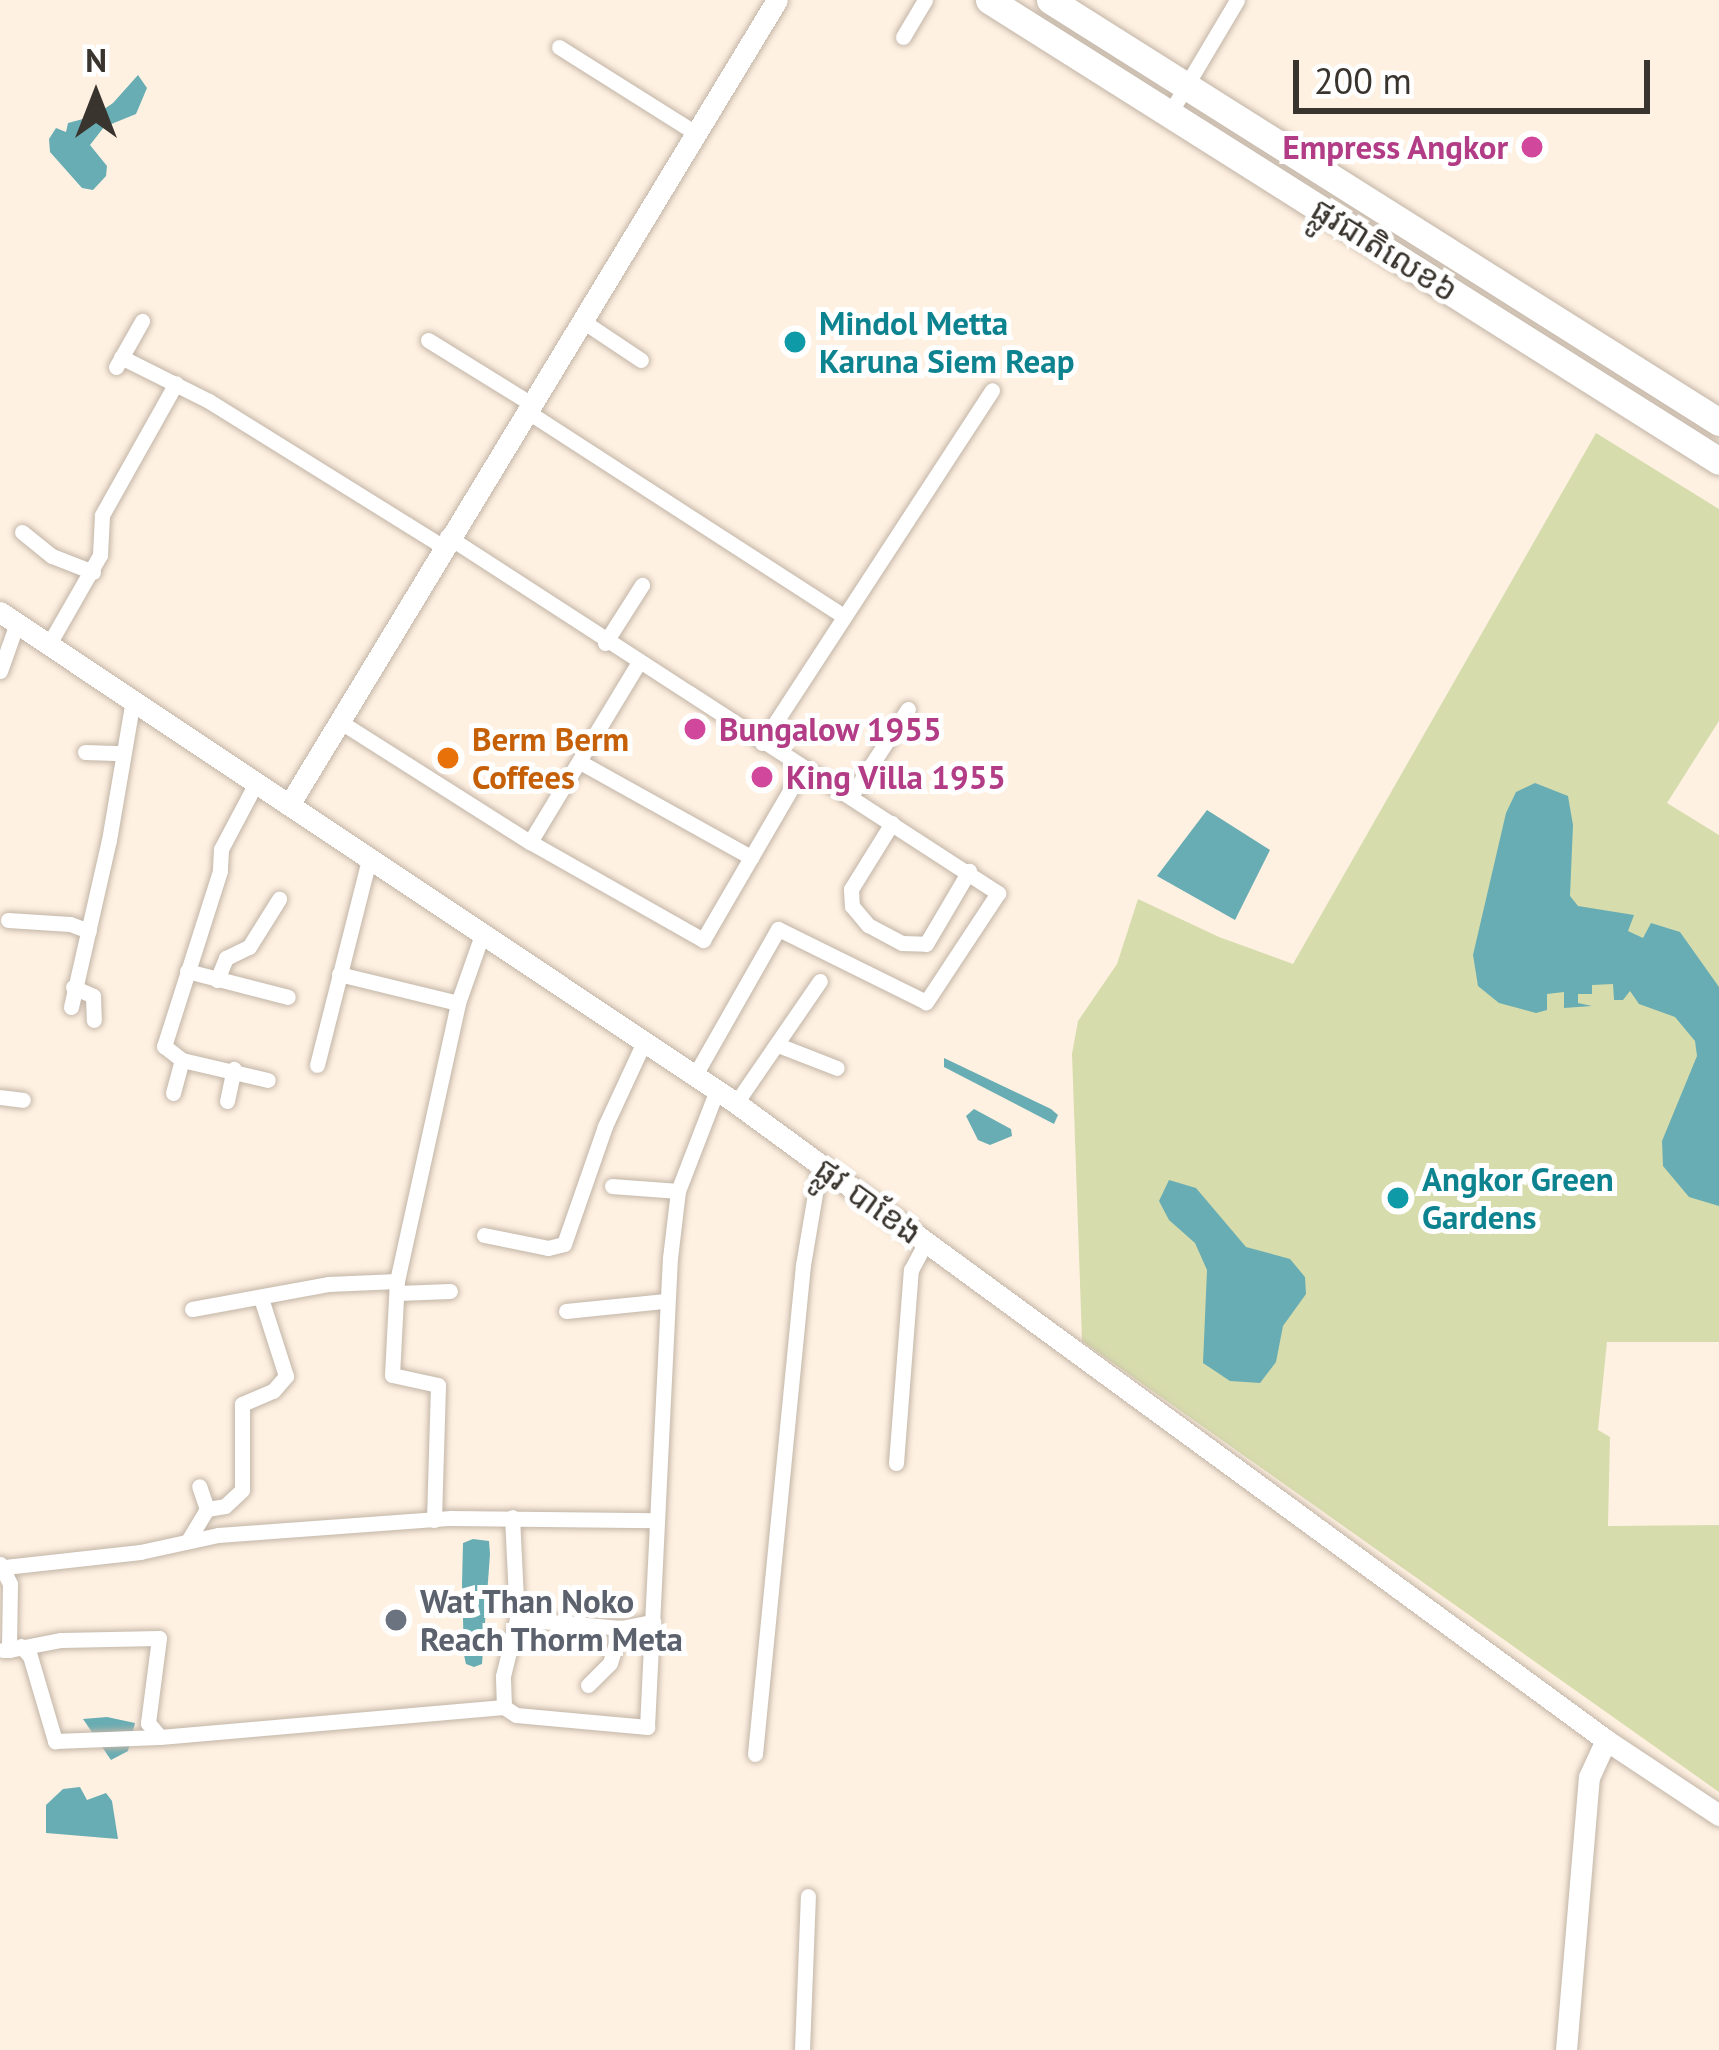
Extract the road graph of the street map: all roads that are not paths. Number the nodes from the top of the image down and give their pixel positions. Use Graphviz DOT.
graph roads {
  1 [pos="777,0"];
  2 [pos="926,0"];
  3 [pos="989,0"];
  4 [pos="1050,0"];
  5 [pos="1237,0"];
  6 [pos="903,37"];
  7 [pos="559,47"];
  8 [pos="1187,87"];
  9 [pos="1170,113"];
  10 [pos="697,134"];
  11 [pos="581,320"];
  12 [pos="142,321"];
  13 [pos="428,340"];
  14 [pos="641,360"];
  15 [pos="176,383"];
  16 [pos="992,390"];
  17 [pos="528,406"];
  18 [pos="1719,422"];
  19 [pos="1719,460"];
  20 [pos="22,532"];
  21 [pos="445,541"];
  22 [pos="93,572"];
  23 [pos="642,585"];
  24 [pos="844,616"];
  25 [pos="9,617"];
  26 [pos="605,643"];
  27 [pos="49,644"];
  28 [pos="638,664"];
  29 [pos="0,671"];
  30 [pos="133,700"];
  31 [pos="908,709"];
  32 [pos="339,721"];
  33 [pos="761,742"];
  34 [pos="85,752"];
  35 [pos="122,753"];
  36 [pos="580,762"];
  37 [pos="803,769"];
  38 [pos="256,783"];
  39 [pos="851,796"];
  40 [pos="289,805"];
  41 [pos="892,823"];
  42 [pos="530,842"];
  43 [pos="751,857"];
  44 [pos="369,859"];
  45 [pos="970,871"];
  46 [pos="279,899"];
  47 [pos="8,920"];
  48 [pos="89,931"];
  49 [pos="482,934"];
  50 [pos="187,971"];
  51 [pos="339,974"];
  52 [pos="217,980"];
  53 [pos="820,981"];
  54 [pos="73,987"];
  55 [pos="288,997"];
  56 [pos="458,1003"];
  57 [pos="71,1007"];
  58 [pos="94,1020"];
  59 [pos="645,1040"];
  60 [pos="778,1045"];
  61 [pos="182,1060"];
  62 [pos="317,1065"];
  63 [pos="837,1068"];
  64 [pos="234,1069"];
  65 [pos="695,1075"];
  66 [pos="268,1080"];
  67 [pos="173,1093"];
  68 [pos="726,1096"];
  69 [pos="0,1097"];
  70 [pos="23,1100"];
  71 [pos="227,1101"];
  72 [pos="820,1164"];
  73 [pos="612,1186"];
  74 [pos="678,1191"];
  75 [pos="484,1235"];
  76 [pos="926,1241"];
  77 [pos="397,1287"];
  78 [pos="450,1291"];
  79 [pos="261,1298"];
  80 [pos="665,1301"];
  81 [pos="192,1309"];
  82 [pos="566,1311"];
  83 [pos="896,1463"];
  84 [pos="199,1486"];
  85 [pos="207,1509"];
  86 [pos="512,1517"];
  87 [pos="434,1520"];
  88 [pos="657,1520"];
  89 [pos="189,1539"];
  90 [pos="3,1566"];
  91 [pos="517,1619"];
  92 [pos="653,1622"];
  93 [pos="621,1628"];
  94 [pos="10,1649"];
  95 [pos="588,1684"];
  96 [pos="504,1707"];
  97 [pos="160,1736"];
  98 [pos="1606,1740"];
  99 [pos="755,1754"];
  100 [pos="1719,1815"];
  101 [pos="808,1896"];
  102 [pos="802,2050"];
  103 [pos="1566,2050"];
  1 -- 10 [label="street"];
  2 -- 6 [label="street"];
  3 -- 9 [label="highway, ផ្លូវជាតិលេខ៦"];
  4 -- 8 [label="highway, ផ្លូវជាតិលេខ៦"];
  5 -- 8 [label="street"];
  7 -- 10 [label="street"];
  8 -- 9 [label="street"];
  8 -- 18 [label="highway, ផ្លូវជាតិលេខ៦"];
  9 -- 19 [label="highway, ផ្លូវជាតិលេខ៦"];
  10 -- 11 [label="street"];
  11 -- 14 [label="street"];
  11 -- 17 [label="street"];
  12 -- 15 [label="street"];
  13 -- 17 [label="street"];
  15 -- 21 [label="street"];
  15 -- 22 [label="street"];
  16 -- 24 [label="street"];
  17 -- 21 [label="street"];
  17 -- 24 [label="street"];
  20 -- 22 [label="street"];
  21 -- 26 [label="street"];
  21 -- 32 [label="street"];
  22 -- 27 [label="street"];
  23 -- 26 [label="street"];
  24 -- 33 [label="street"];
  25 -- 27 [label="street, ផ្លូវ បាខែង"];
  25 -- 29 [label="street"];
  26 -- 28 [label="street"];
  27 -- 30 [label="street, ផ្លូវ បាខែង"];
  28 -- 33 [label="street"];
  28 -- 36 [label="street"];
  30 -- 35 [label="street"];
  30 -- 38 [label="street, ផ្លូវ បាខែង"];
  31 -- 39 [label="street"];
  32 -- 40 [label="street"];
  32 -- 42 [label="street"];
  33 -- 37 [label="street"];
  34 -- 35 [label="street"];
  35 -- 48 [label="street"];
  36 -- 42 [label="street"];
  36 -- 43 [label="street"];
  37 -- 39 [label="street"];
  37 -- 43 [label="street"];
  38 -- 40 [label="street, ផ្លូវ បាខែង"];
  38 -- 50 [label="street"];
  39 -- 41 [label="street"];
  40 -- 44 [label="street, ផ្លូវ បាខែង"];
  41 -- 45 [label="street"];
  41 -- 45 [label="street"];
  42 -- 43 [label="street"];
  44 -- 49 [label="street, ផ្លូវ បាខែង"];
  44 -- 51 [label="street"];
  45 -- 65 [label="street"];
  46 -- 52 [label="street"];
  47 -- 48 [label="street"];
  48 -- 54 [label="street"];
  49 -- 56 [label="street"];
  49 -- 59 [label="street, ផ្លូវ បាខែង"];
  50 -- 52 [label="street"];
  50 -- 61 [label="street"];
  51 -- 56 [label="street"];
  51 -- 62 [label="street"];
  52 -- 55 [label="street"];
  53 -- 60 [label="street"];
  54 -- 57 [label="street"];
  54 -- 58 [label="street"];
  56 -- 77 [label="street"];
  59 -- 65 [label="street, ផ្លូវ បាខែង"];
  59 -- 75 [label="street"];
  60 -- 63 [label="street"];
  60 -- 68 [label="street"];
  61 -- 64 [label="street"];
  61 -- 67 [label="street"];
  64 -- 66 [label="street"];
  64 -- 71 [label="street"];
  65 -- 68 [label="street, ផ្លូវ បាខែង"];
  68 -- 72 [label="street, ផ្លូវ បាខែង"];
  68 -- 74 [label="street"];
  69 -- 70 [label="street"];
  72 -- 76 [label="street, ផ្លូវ បាខែង"];
  72 -- 99 [label="street"];
  73 -- 74 [label="street"];
  74 -- 80 [label="street"];
  76 -- 83 [label="street"];
  76 -- 98 [label="street, ផ្លូវ បាខែង"];
  77 -- 78 [label="street"];
  77 -- 79 [label="street"];
  77 -- 87 [label="street"];
  79 -- 81 [label="street"];
  79 -- 85 [label="street"];
  80 -- 82 [label="street"];
  80 -- 88 [label="street"];
  84 -- 85 [label="street"];
  85 -- 89 [label="street"];
  86 -- 87 [label="street"];
  86 -- 88 [label="street"];
  86 -- 91 [label="street"];
  87 -- 89 [label="street"];
  88 -- 92 [label="street"];
  89 -- 90 [label="street"];
  90 -- 94 [label="street"];
  91 -- 93 [label="street"];
  91 -- 96 [label="street"];
  92 -- 93 [label="street"];
  92 -- 96 [label="street"];
  93 -- 95 [label="street"];
  94 -- 97 [label="street"];
  94 -- 97 [label="street"];
  96 -- 97 [label="street"];
  98 -- 100 [label="street, ផ្លូវ បាខែង"];
  98 -- 103 [label="street"];
  101 -- 102 [label="street"];
}
